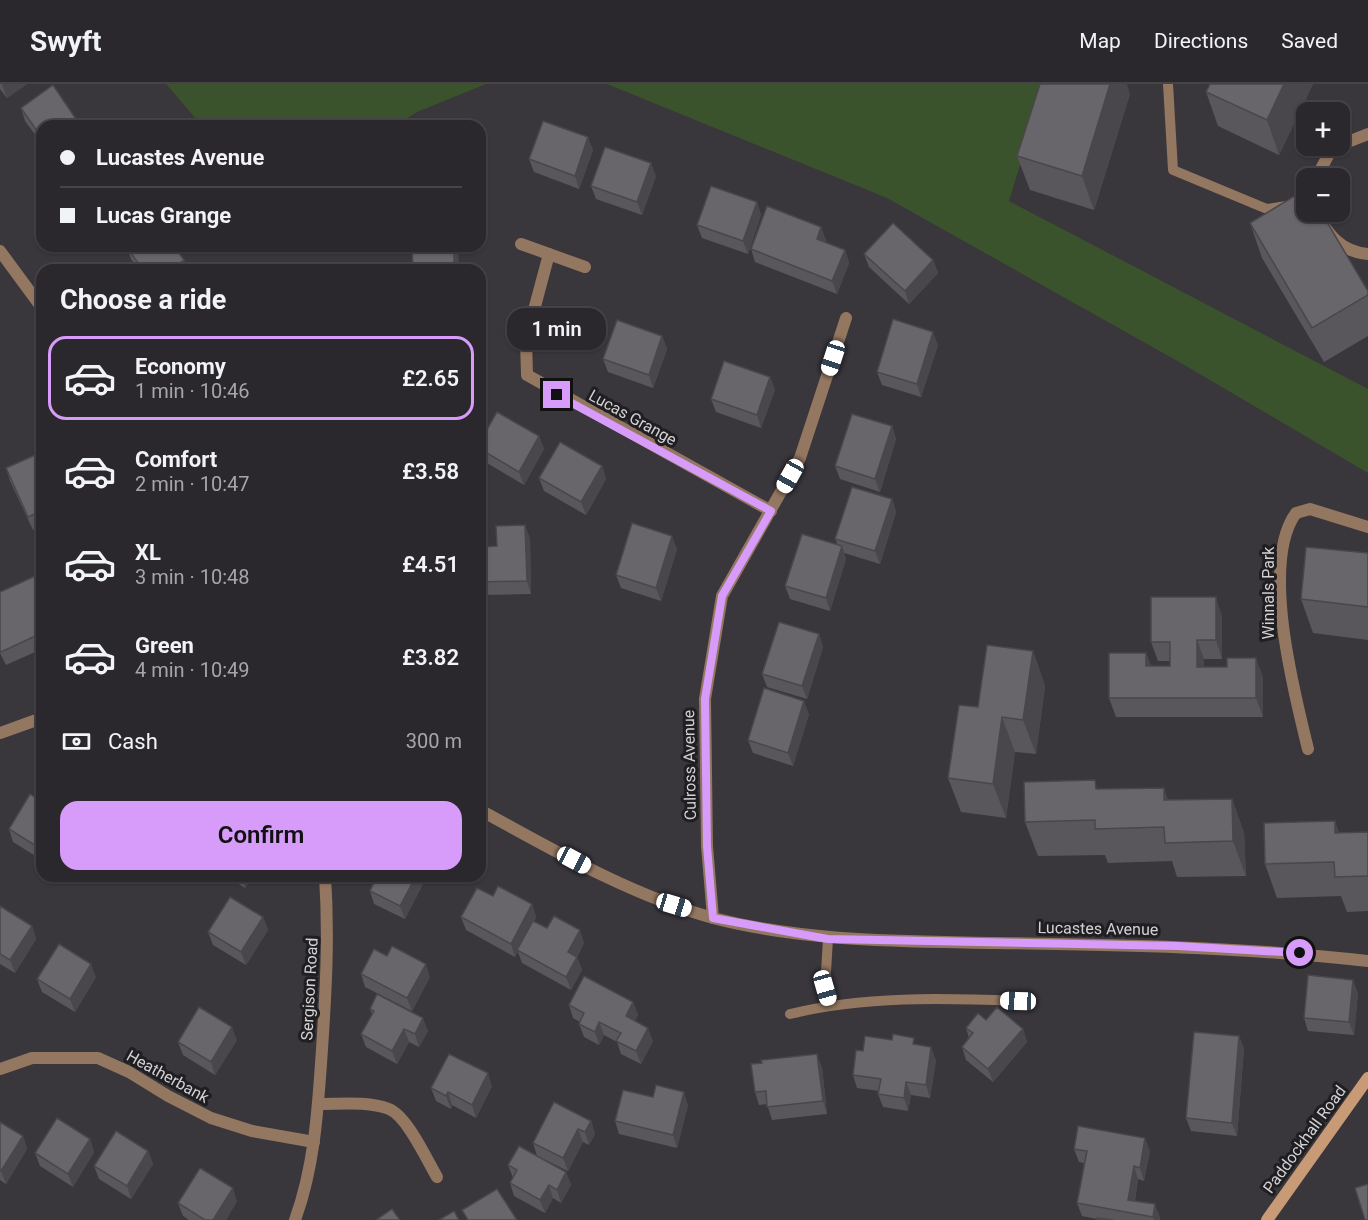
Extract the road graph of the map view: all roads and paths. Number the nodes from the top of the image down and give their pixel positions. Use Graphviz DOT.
graph roads {
  1 [pos="1168,84"];
  2 [pos="1368,134"];
  3 [pos="1350,141"];
  4 [pos="1296,205"];
  5 [pos="1320,222"];
  6 [pos="520,244"];
  7 [pos="0,251"];
  8 [pos="549,254"];
  9 [pos="1368,254"];
  10 [pos="585,267"];
  11 [pos="36,300"];
  12 [pos="846,318"];
  13 [pos="771,511"];
  14 [pos="1368,527"];
  15 [pos="36,719"];
  16 [pos="0,733"];
  17 [pos="1308,749"];
  18 [pos="486,813"];
  19 [pos="325,882"];
  20 [pos="713,918"];
  21 [pos="828,939"];
  22 [pos="1368,961"];
  23 [pos="1018,1001"];
  24 [pos="830,1004"];
  25 [pos="790,1014"];
  26 [pos="1,1064"];
  27 [pos="1368,1078"];
  28 [pos="319,1104"];
  29 [pos="314,1142"];
  30 [pos="437,1177"];
  31 [pos="295,1220"];
  32 [pos="1267,1220"];
  1 -- 4 [label="lane"];
  2 -- 3 [label="street"];
  5 -- 9 [label="street"];
  6 -- 8 [label="street"];
  7 -- 11 [label="street"];
  8 -- 10 [label="street"];
  8 -- 13 [label="street, Lucas Grange"];
  12 -- 13 [label="street, Culross Avenue"];
  13 -- 20 [label="street, Culross Avenue"];
  14 -- 17 [label="street, Winnals Park"];
  15 -- 16 [label="street"];
  18 -- 20 [label="street, Lucastes Avenue"];
  19 -- 28 [label="street, Sergison Road"];
  20 -- 21 [label="street, Lucastes Avenue"];
  21 -- 22 [label="street, Lucastes Avenue"];
  21 -- 24 [label="lane"];
  23 -- 24 [label="lane"];
  24 -- 25 [label="lane"];
  26 -- 29 [label="street, Heatherbank"];
  27 -- 32 [label="street, Paddockhall Road"];
  28 -- 29 [label="street, Sergison Road"];
  28 -- 30 [label="street"];
  29 -- 31 [label="street, Sergison Road"];
}
